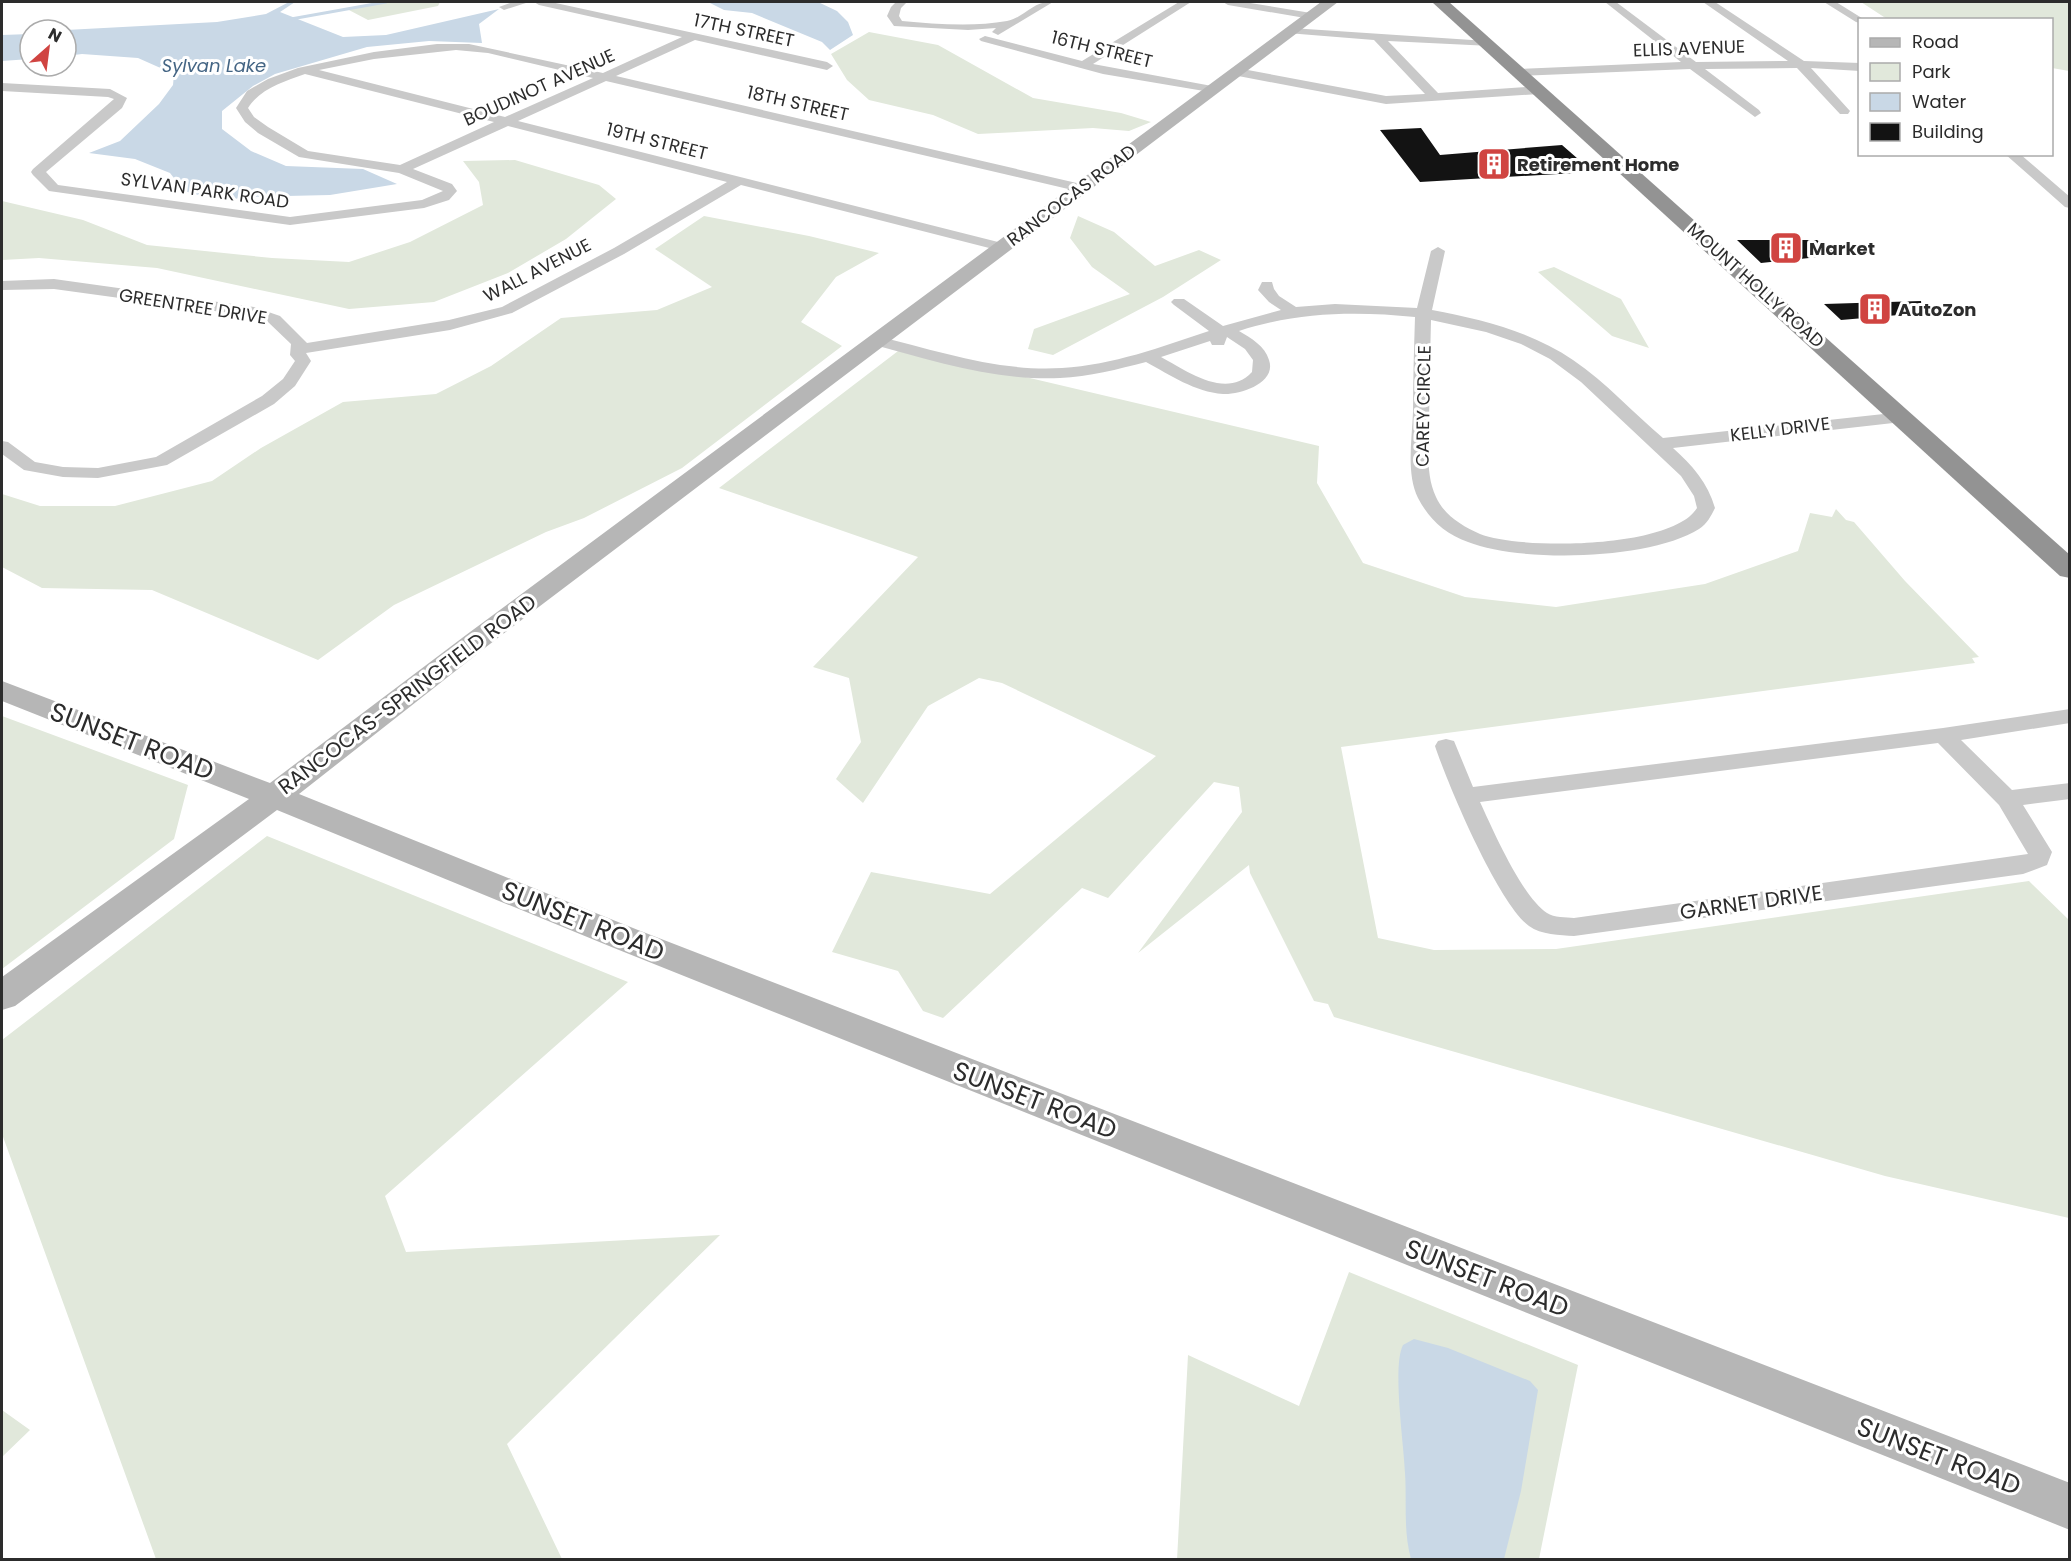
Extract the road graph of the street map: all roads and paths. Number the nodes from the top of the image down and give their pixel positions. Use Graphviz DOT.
graph roads {
  1 [pos="524,2"];
  2 [pos="539,2"];
  3 [pos="903,2"];
  4 [pos="1048,2"];
  5 [pos="1186,2"];
  6 [pos="1228,2"];
  7 [pos="1330,2"];
  8 [pos="1440,2"];
  9 [pos="1610,2"];
  10 [pos="1708,2"];
  11 [pos="1829,2"];
  12 [pos="504,7"];
  13 [pos="1311,16"];
  14 [pos="1858,19"];
  15 [pos="1010,24"];
  16 [pos="1291,31"];
  17 [pos="1376,35"];
  18 [pos="692,37"];
  19 [pos="1487,44"];
  20 [pos="506,54"];
  21 [pos="1799,63"];
  22 [pos="1085,64"];
  23 [pos="1693,65"];
  24 [pos="827,66"];
  25 [pos="1858,67"];
  26 [pos="304,70"];
  27 [pos="1237,72"];
  28 [pos="1520,73"];
  29 [pos="605,77"];
  30 [pos="2,87"];
  31 [pos="1212,90"];
  32 [pos="1539,90"];
  33 [pos="1435,97"];
  34 [pos="1844,111"];
  35 [pos="1755,113"];
  36 [pos="506,122"];
  37 [pos="2013,156"];
  38 [pos="402,169"];
  39 [pos="738,181"];
  40 [pos="1081,188"];
  41 [pos="2070,204"];
  42 [pos="1000,248"];
  43 [pos="1438,251"];
  44 [pos="2,285"];
  45 [pos="1267,285"];
  46 [pos="1179,302"];
  47 [pos="1293,312"];
  48 [pos="1423,315"];
  49 [pos="1224,331"];
  50 [pos="877,341"];
  51 [pos="299,348"];
  52 [pos="1149,357"];
  53 [pos="811,390"];
  54 [pos="1902,417"];
  55 [pos="1658,444"];
  56 [pos="2,446"];
  57 [pos="2070,570"];
  58 [pos="2,690"];
  59 [pos="2070,716"];
  60 [pos="1943,735"];
  61 [pos="1446,746"];
  62 [pos="2070,791"];
  63 [pos="273,796"];
  64 [pos="1465,796"];
  65 [pos="2007,799"];
  66 [pos="2,996"];
  67 [pos="2070,1507"];
  1 -- 12 [label="street"];
  2 -- 18 [label="street, 17TH STREET"];
  3 -- 15 [label="street"];
  4 -- 15 [label="street"];
  5 -- 22 [label="street"];
  6 -- 13 [label="street"];
  7 -- 13 [label="main road, RANCOCAS ROAD"];
  8 -- 19 [label="highway, MOUNT HOLLY ROAD"];
  9 -- 23 [label="street"];
  10 -- 21 [label="street"];
  11 -- 14 [label="street"];
  13 -- 16 [label="main road, RANCOCAS ROAD"];
  15 -- 22 [label="street, 16TH STREET"];
  16 -- 17 [label="street"];
  16 -- 27 [label="main road, RANCOCAS ROAD"];
  17 -- 19 [label="street"];
  17 -- 33 [label="street"];
  18 -- 24 [label="street, 17TH STREET"];
  18 -- 29 [label="street, BOUDINOT AVENUE"];
  19 -- 28 [label="highway, MOUNT HOLLY ROAD"];
  20 -- 26 [label="street, SYLVAN PARK ROAD"];
  20 -- 29 [label="street, 18TH STREET"];
  21 -- 23 [label="street, ELLIS AVENUE"];
  21 -- 25 [label="street, ELLIS AVENUE"];
  21 -- 34 [label="street"];
  22 -- 31 [label="street, 16TH STREET"];
  23 -- 28 [label="street, ELLIS AVENUE"];
  23 -- 35 [label="street"];
  26 -- 36 [label="street, 19TH STREET"];
  26 -- 38 [label="street, SYLVAN PARK ROAD"];
  27 -- 31 [label="main road, RANCOCAS ROAD"];
  27 -- 33 [label="street"];
  28 -- 32 [label="highway, MOUNT HOLLY ROAD"];
  29 -- 36 [label="street, BOUDINOT AVENUE"];
  29 -- 40 [label="street, 18TH STREET"];
  30 -- 38 [label="street, SYLVAN PARK ROAD"];
  31 -- 40 [label="main road, RANCOCAS ROAD"];
  32 -- 33 [label="street"];
  32 -- 54 [label="highway, MOUNT HOLLY ROAD"];
  36 -- 38 [label="street, BOUDINOT AVENUE"];
  36 -- 39 [label="street, 19TH STREET"];
  37 -- 41 [label="street"];
  39 -- 42 [label="street, 19TH STREET"];
  39 -- 51 [label="street, WALL AVENUE"];
  40 -- 42 [label="main road, RANCOCAS ROAD"];
  42 -- 50 [label="main road, RANCOCAS ROAD"];
  43 -- 48 [label="street, CAREY CIRCLE"];
  44 -- 51 [label="street, GREENTREE DRIVE"];
  45 -- 47 [label="street"];
  46 -- 49 [label="street"];
  47 -- 48 [label="street, CAREY CIRCLE"];
  47 -- 49 [label="street, CAREY CIRCLE"];
  48 -- 55 [label="street, CAREY CIRCLE"];
  48 -- 55 [label="street, CAREY CIRCLE"];
  49 -- 52 [label="street"];
  49 -- 52 [label="street"];
  50 -- 52 [label="street"];
  50 -- 53 [label="main road, RANCOCAS ROAD"];
  51 -- 56 [label="street"];
  53 -- 63 [label="main road, RANCOCAS-SPRINGFIELD ROAD"];
  54 -- 55 [label="street, KELLY DRIVE"];
  54 -- 57 [label="highway, MOUNT HOLLY ROAD"];
  58 -- 63 [label="main road, SUNSET ROAD"];
  59 -- 60 [label="street"];
  60 -- 64 [label="street"];
  60 -- 65 [label="street, GARNET DRIVE"];
  61 -- 64 [label="street, GARNET DRIVE"];
  62 -- 65 [label="street"];
  63 -- 66 [label="main road, RANCOCAS-SPRINGFIELD ROAD"];
  63 -- 67 [label="main road, SUNSET ROAD"];
  64 -- 65 [label="street, GARNET DRIVE"];
}
